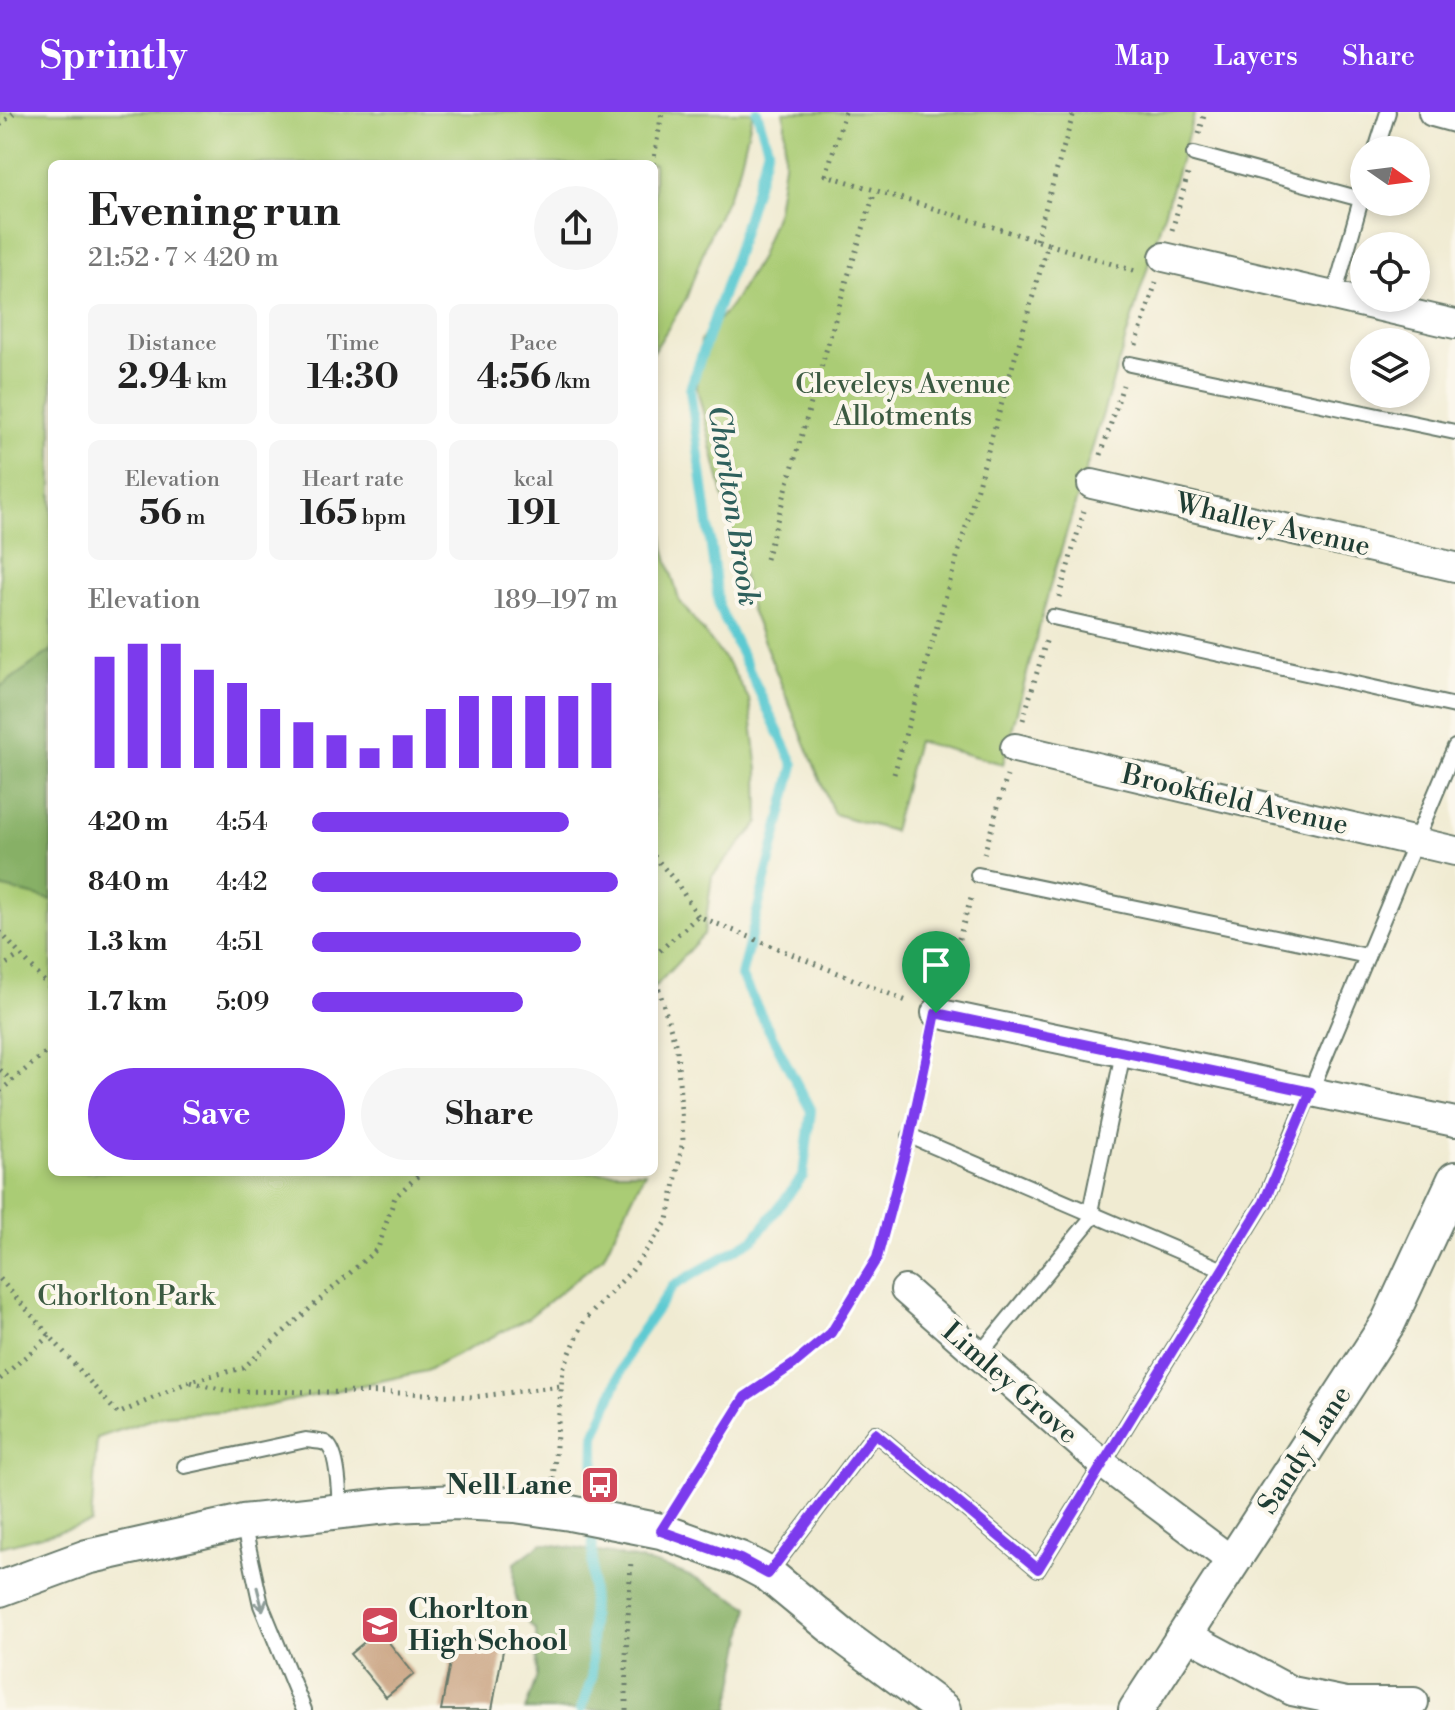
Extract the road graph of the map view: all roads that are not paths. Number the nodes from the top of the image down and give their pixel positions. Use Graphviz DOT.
graph roads {
  1 [pos="1388,112"];
  2 [pos="1433,112"];
  3 [pos="1455,118"];
  4 [pos="1380,136"];
  5 [pos="1194,154"];
  6 [pos="1350,191"];
  7 [pos="1356,216"];
  8 [pos="1164,257"];
  9 [pos="1334,296"];
  10 [pos="1455,324"];
  11 [pos="1130,364"];
  12 [pos="1455,432"];
  13 [pos="1092,484"];
  14 [pos="1455,567"];
  15 [pos="1053,617"];
  16 [pos="1455,706"];
  17 [pos="1455,747"];
  18 [pos="1015,748"];
  19 [pos="1415,842"];
  20 [pos="1455,851"];
  21 [pos="978,875"];
  22 [pos="1367,956"];
  23 [pos="936,1013"];
  24 [pos="1123,1053"];
  25 [pos="1311,1092"];
  26 [pos="1455,1122"];
  27 [pos="910,1136"];
  28 [pos="1455,1179"];
  29 [pos="1093,1213"];
  30 [pos="1223,1270"];
  31 [pos="905,1290"];
  32 [pos="979,1355"];
  33 [pos="1103,1464"];
  34 [pos="185,1466"];
  35 [pos="340,1510"];
  36 [pos="243,1522"];
  37 [pos="1232,1561"];
  38 [pos="768,1574"];
  39 [pos="0,1589"];
  40 [pos="1185,1634"];
  41 [pos="1414,1702"];
  42 [pos="304,1710"];
  43 [pos="943,1710"];
  44 [pos="1136,1710"];
  1 -- 4 [label="lane"];
  2 -- 3 [label="street"];
  5 -- 6 [label="lane"];
  7 -- 9 [label="lane"];
  8 -- 9 [label="street"];
  9 -- 10 [label="street"];
  11 -- 12 [label="lane"];
  13 -- 14 [label="street, Whalley Avenue"];
  15 -- 16 [label="lane"];
  17 -- 19 [label="lane"];
  18 -- 19 [label="street, Brookfield Avenue"];
  19 -- 20 [label="street, Brookfield Avenue"];
  19 -- 22 [label="lane"];
  21 -- 22 [label="lane"];
  22 -- 25 [label="lane"];
  23 -- 24 [label="street"];
  24 -- 25 [label="street"];
  24 -- 29 [label="lane"];
  25 -- 26 [label="street"];
  25 -- 30 [label="lane"];
  27 -- 29 [label="lane"];
  28 -- 37 [label="street, Sandy Lane"];
  29 -- 30 [label="lane"];
  29 -- 32 [label="lane"];
  30 -- 33 [label="lane"];
  31 -- 32 [label="street, Limley Grove"];
  32 -- 33 [label="street, Limley Grove"];
  33 -- 37 [label="street, Limley Grove"];
  33 -- 38 [label="lane"];
  34 -- 35 [label="lane"];
  35 -- 36 [label="street"];
  35 -- 38 [label="street"];
  36 -- 39 [label="street"];
  36 -- 42 [label="lane, one-way"];
  37 -- 40 [label="street, Sandy Lane"];
  38 -- 43 [label="street"];
  40 -- 41 [label="street"];
  40 -- 44 [label="street, Sandy Lane"];
}
